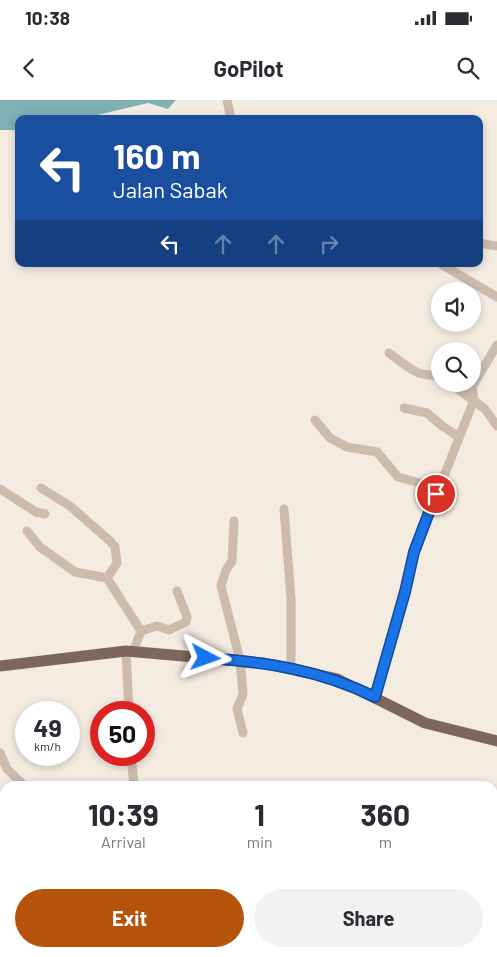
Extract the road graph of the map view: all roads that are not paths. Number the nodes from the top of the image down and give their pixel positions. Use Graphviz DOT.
graph roads {
  1 [pos="227,100"];
  2 [pos="230,115"];
  3 [pos="483,244"];
  4 [pos="497,246"];
  5 [pos="457,268"];
  6 [pos="497,297"];
  7 [pos="497,346"];
  8 [pos="389,353"];
  9 [pos="431,376"];
  10 [pos="462,392"];
  11 [pos="474,400"];
  12 [pos="404,408"];
  13 [pos="315,420"];
  14 [pos="497,426"];
  15 [pos="459,437"];
  16 [pos="41,488"];
  17 [pos="0,489"];
  18 [pos="436,494"];
  19 [pos="284,509"];
  20 [pos="44,514"];
  21 [pos="234,521"];
  22 [pos="27,530"];
  23 [pos="107,578"];
  24 [pos="177,591"];
  25 [pos="141,631"];
  26 [pos="130,652"];
  27 [pos="240,660"];
  28 [pos="0,666"];
  29 [pos="291,668"];
  30 [pos="375,697"];
  31 [pos="129,701"];
  32 [pos="243,733"];
  33 [pos="497,741"];
  34 [pos="0,753"];
  35 [pos="132,766"];
  36 [pos="20,781"];
  37 [pos="134,781"];
  1 -- 2 [label="street"];
  3 -- 4 [label="street"];
  5 -- 6 [label="street"];
  7 -- 11 [label="street"];
  8 -- 9 [label="street"];
  10 -- 11 [label="street"];
  11 -- 14 [label="street"];
  11 -- 15 [label="street"];
  12 -- 15 [label="street"];
  13 -- 18 [label="street"];
  15 -- 18 [label="street"];
  16 -- 23 [label="street"];
  17 -- 20 [label="street"];
  18 -- 30 [label="street"];
  19 -- 29 [label="street"];
  21 -- 27 [label="street"];
  22 -- 23 [label="street"];
  23 -- 25 [label="street"];
  24 -- 25 [label="street"];
  25 -- 26 [label="street"];
  26 -- 27 [label="main road"];
  26 -- 28 [label="main road"];
  26 -- 31 [label="street"];
  27 -- 29 [label="main road"];
  27 -- 32 [label="street"];
  29 -- 30 [label="main road"];
  30 -- 33 [label="main road"];
  34 -- 36 [label="street"];
  35 -- 37 [label="street"];
}
